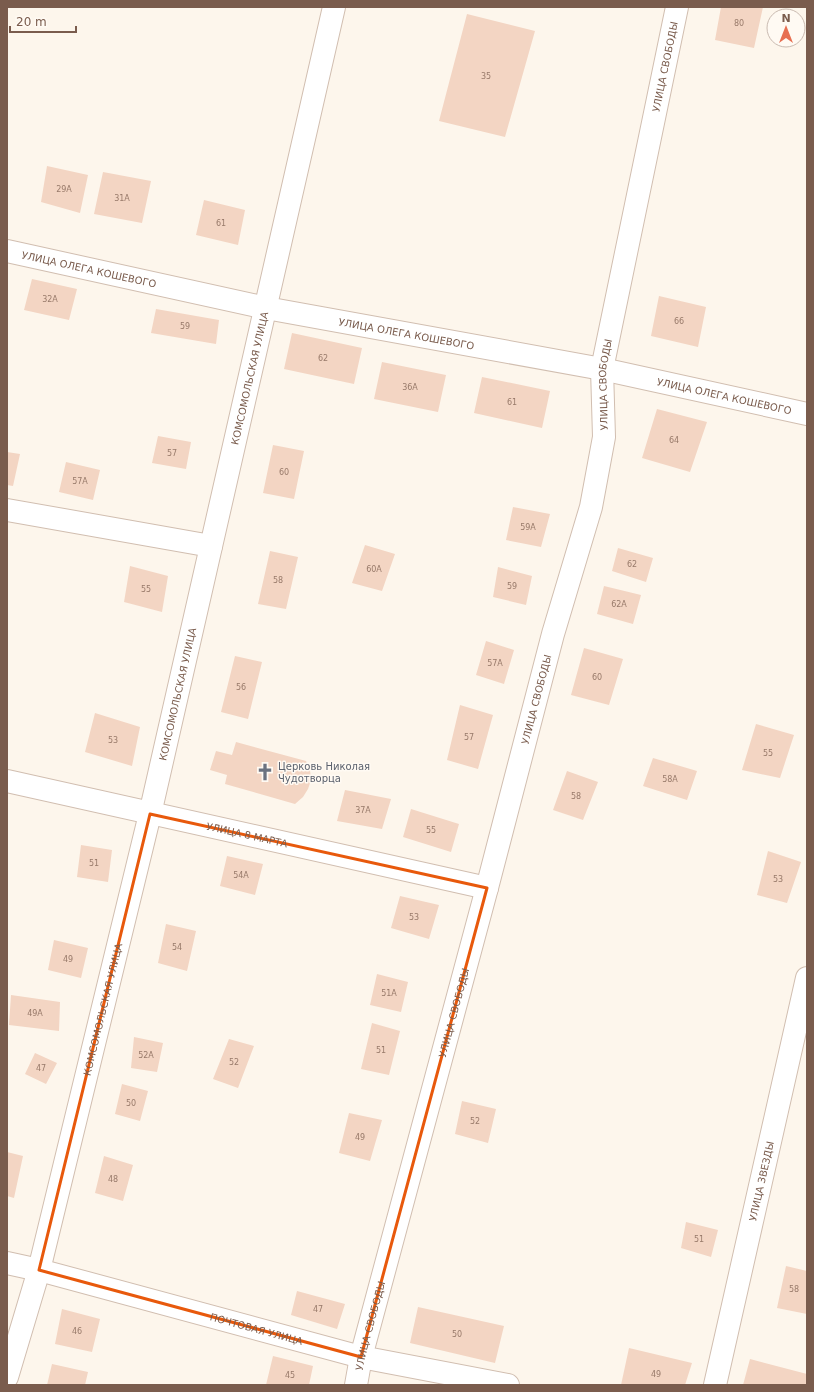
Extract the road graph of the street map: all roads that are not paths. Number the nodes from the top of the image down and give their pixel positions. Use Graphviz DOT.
graph roads {
  1 [pos="334,7"];
  2 [pos="677,7"];
  3 [pos="7,252"];
  4 [pos="266,308"];
  5 [pos="602,369"];
  6 [pos="807,414"];
  7 [pos="7,510"];
  8 [pos="211,546"];
  9 [pos="7,781"];
  10 [pos="150,814"];
  11 [pos="487,888"];
  12 [pos="807,978"];
  13 [pos="7,1264"];
  14 [pos="39,1270"];
  15 [pos="361,1357"];
  16 [pos="7,1377"];
  17 [pos="356,1385"];
  18 [pos="508,1385"];
  19 [pos="715,1385"];
  1 -- 4 [label="street, КОМСОМОЛЬСКАЯ УЛИЦА"];
  2 -- 5 [label="street, УЛИЦА СВОБОДЫ"];
  3 -- 4 [label="street, УЛИЦА ОЛЕГА КОШЕВОГО"];
  4 -- 5 [label="street, УЛИЦА ОЛЕГА КОШЕВОГО"];
  4 -- 8 [label="street, КОМСОМОЛЬСКАЯ УЛИЦА"];
  5 -- 6 [label="street, УЛИЦА ОЛЕГА КОШЕВОГО"];
  5 -- 11 [label="street, УЛИЦА СВОБОДЫ"];
  7 -- 8 [label="street"];
  8 -- 10 [label="street, КОМСОМОЛЬСКАЯ УЛИЦА"];
  9 -- 10 [label="street, УЛИЦА 8 МАРТА"];
  10 -- 11 [label="street, УЛИЦА 8 МАРТА"];
  10 -- 14 [label="street, КОМСОМОЛЬСКАЯ УЛИЦА"];
  11 -- 15 [label="street, УЛИЦА СВОБОДЫ"];
  12 -- 19 [label="street, УЛИЦА ЗВЕЗДЫ"];
  13 -- 14 [label="street, ПОЧТОВАЯ УЛИЦА"];
  14 -- 15 [label="street, ПОЧТОВАЯ УЛИЦА"];
  14 -- 16 [label="street, КОМСОМОЛЬСКАЯ УЛИЦА"];
  15 -- 17 [label="street, УЛИЦА СВОБОДЫ"];
  15 -- 18 [label="street, ПОЧТОВАЯ УЛИЦА"];
}
